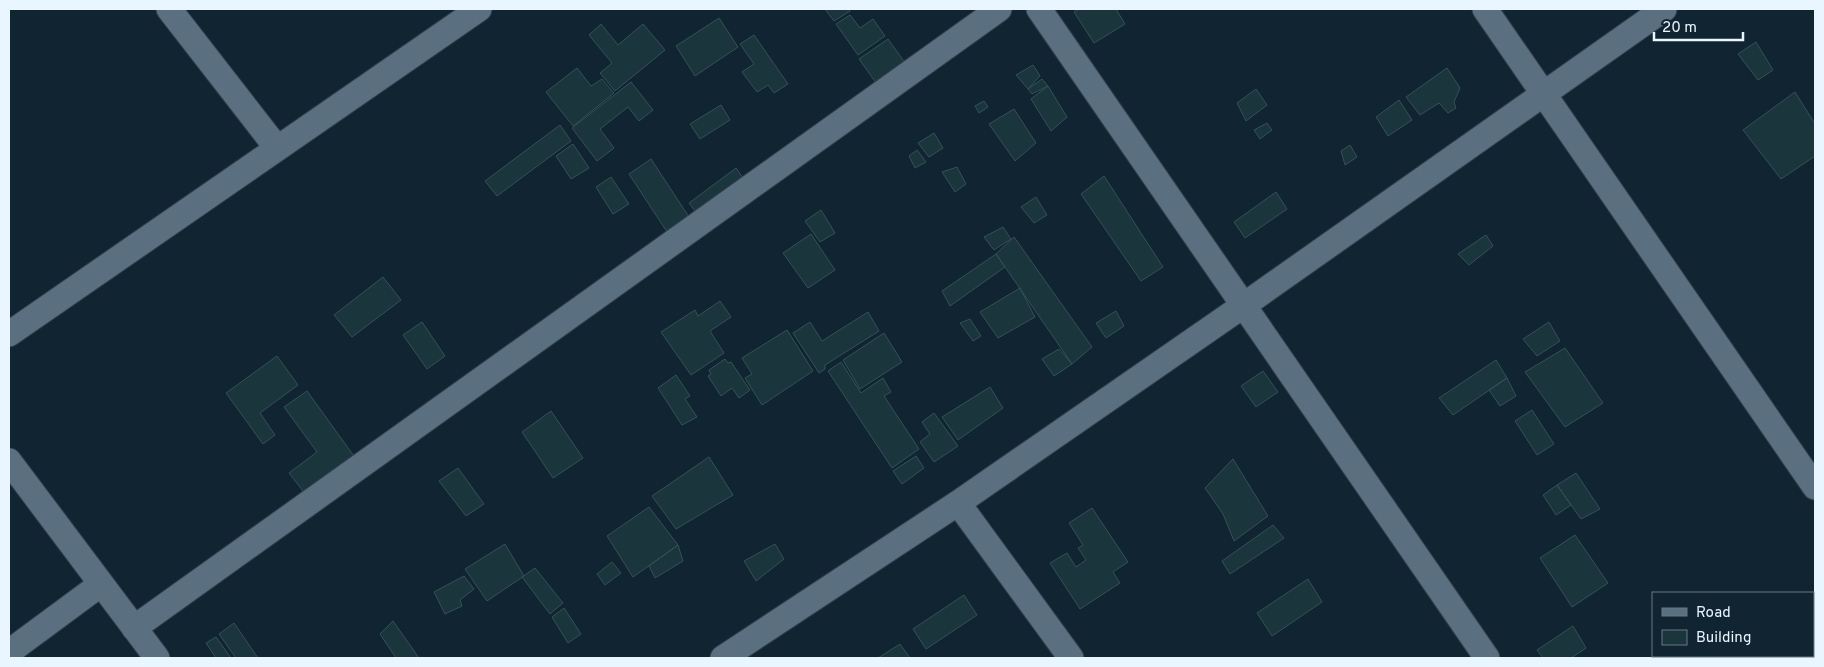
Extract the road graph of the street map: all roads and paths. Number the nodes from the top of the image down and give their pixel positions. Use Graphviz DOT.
graph roads {
  1 [pos="169,9"];
  2 [pos="479,9"];
  3 [pos="999,9"];
  4 [pos="1039,9"];
  5 [pos="1485,9"];
  6 [pos="1664,9"];
  7 [pos="1543,93"];
  8 [pos="277,148"];
  9 [pos="1244,305"];
  10 [pos="9,334"];
  11 [pos="9,461"];
  12 [pos="1815,487"];
  13 [pos="958,503"];
  14 [pos="101,584"];
  15 [pos="134,628"];
  16 [pos="9,652"];
  17 [pos="157,658"];
  18 [pos="723,658"];
  19 [pos="1072,658"];
  20 [pos="1488,658"];
  1 -- 8 [label="street"];
  2 -- 8 [label="street"];
  3 -- 15 [label="street"];
  4 -- 9 [label="street"];
  5 -- 7 [label="street"];
  6 -- 7 [label="street"];
  7 -- 9 [label="street"];
  7 -- 12 [label="street"];
  8 -- 10 [label="street"];
  9 -- 13 [label="street"];
  9 -- 20 [label="street"];
  11 -- 14 [label="street"];
  13 -- 18 [label="street"];
  13 -- 19 [label="street"];
  14 -- 15 [label="street"];
  14 -- 16 [label="street"];
  15 -- 17 [label="street"];
}
